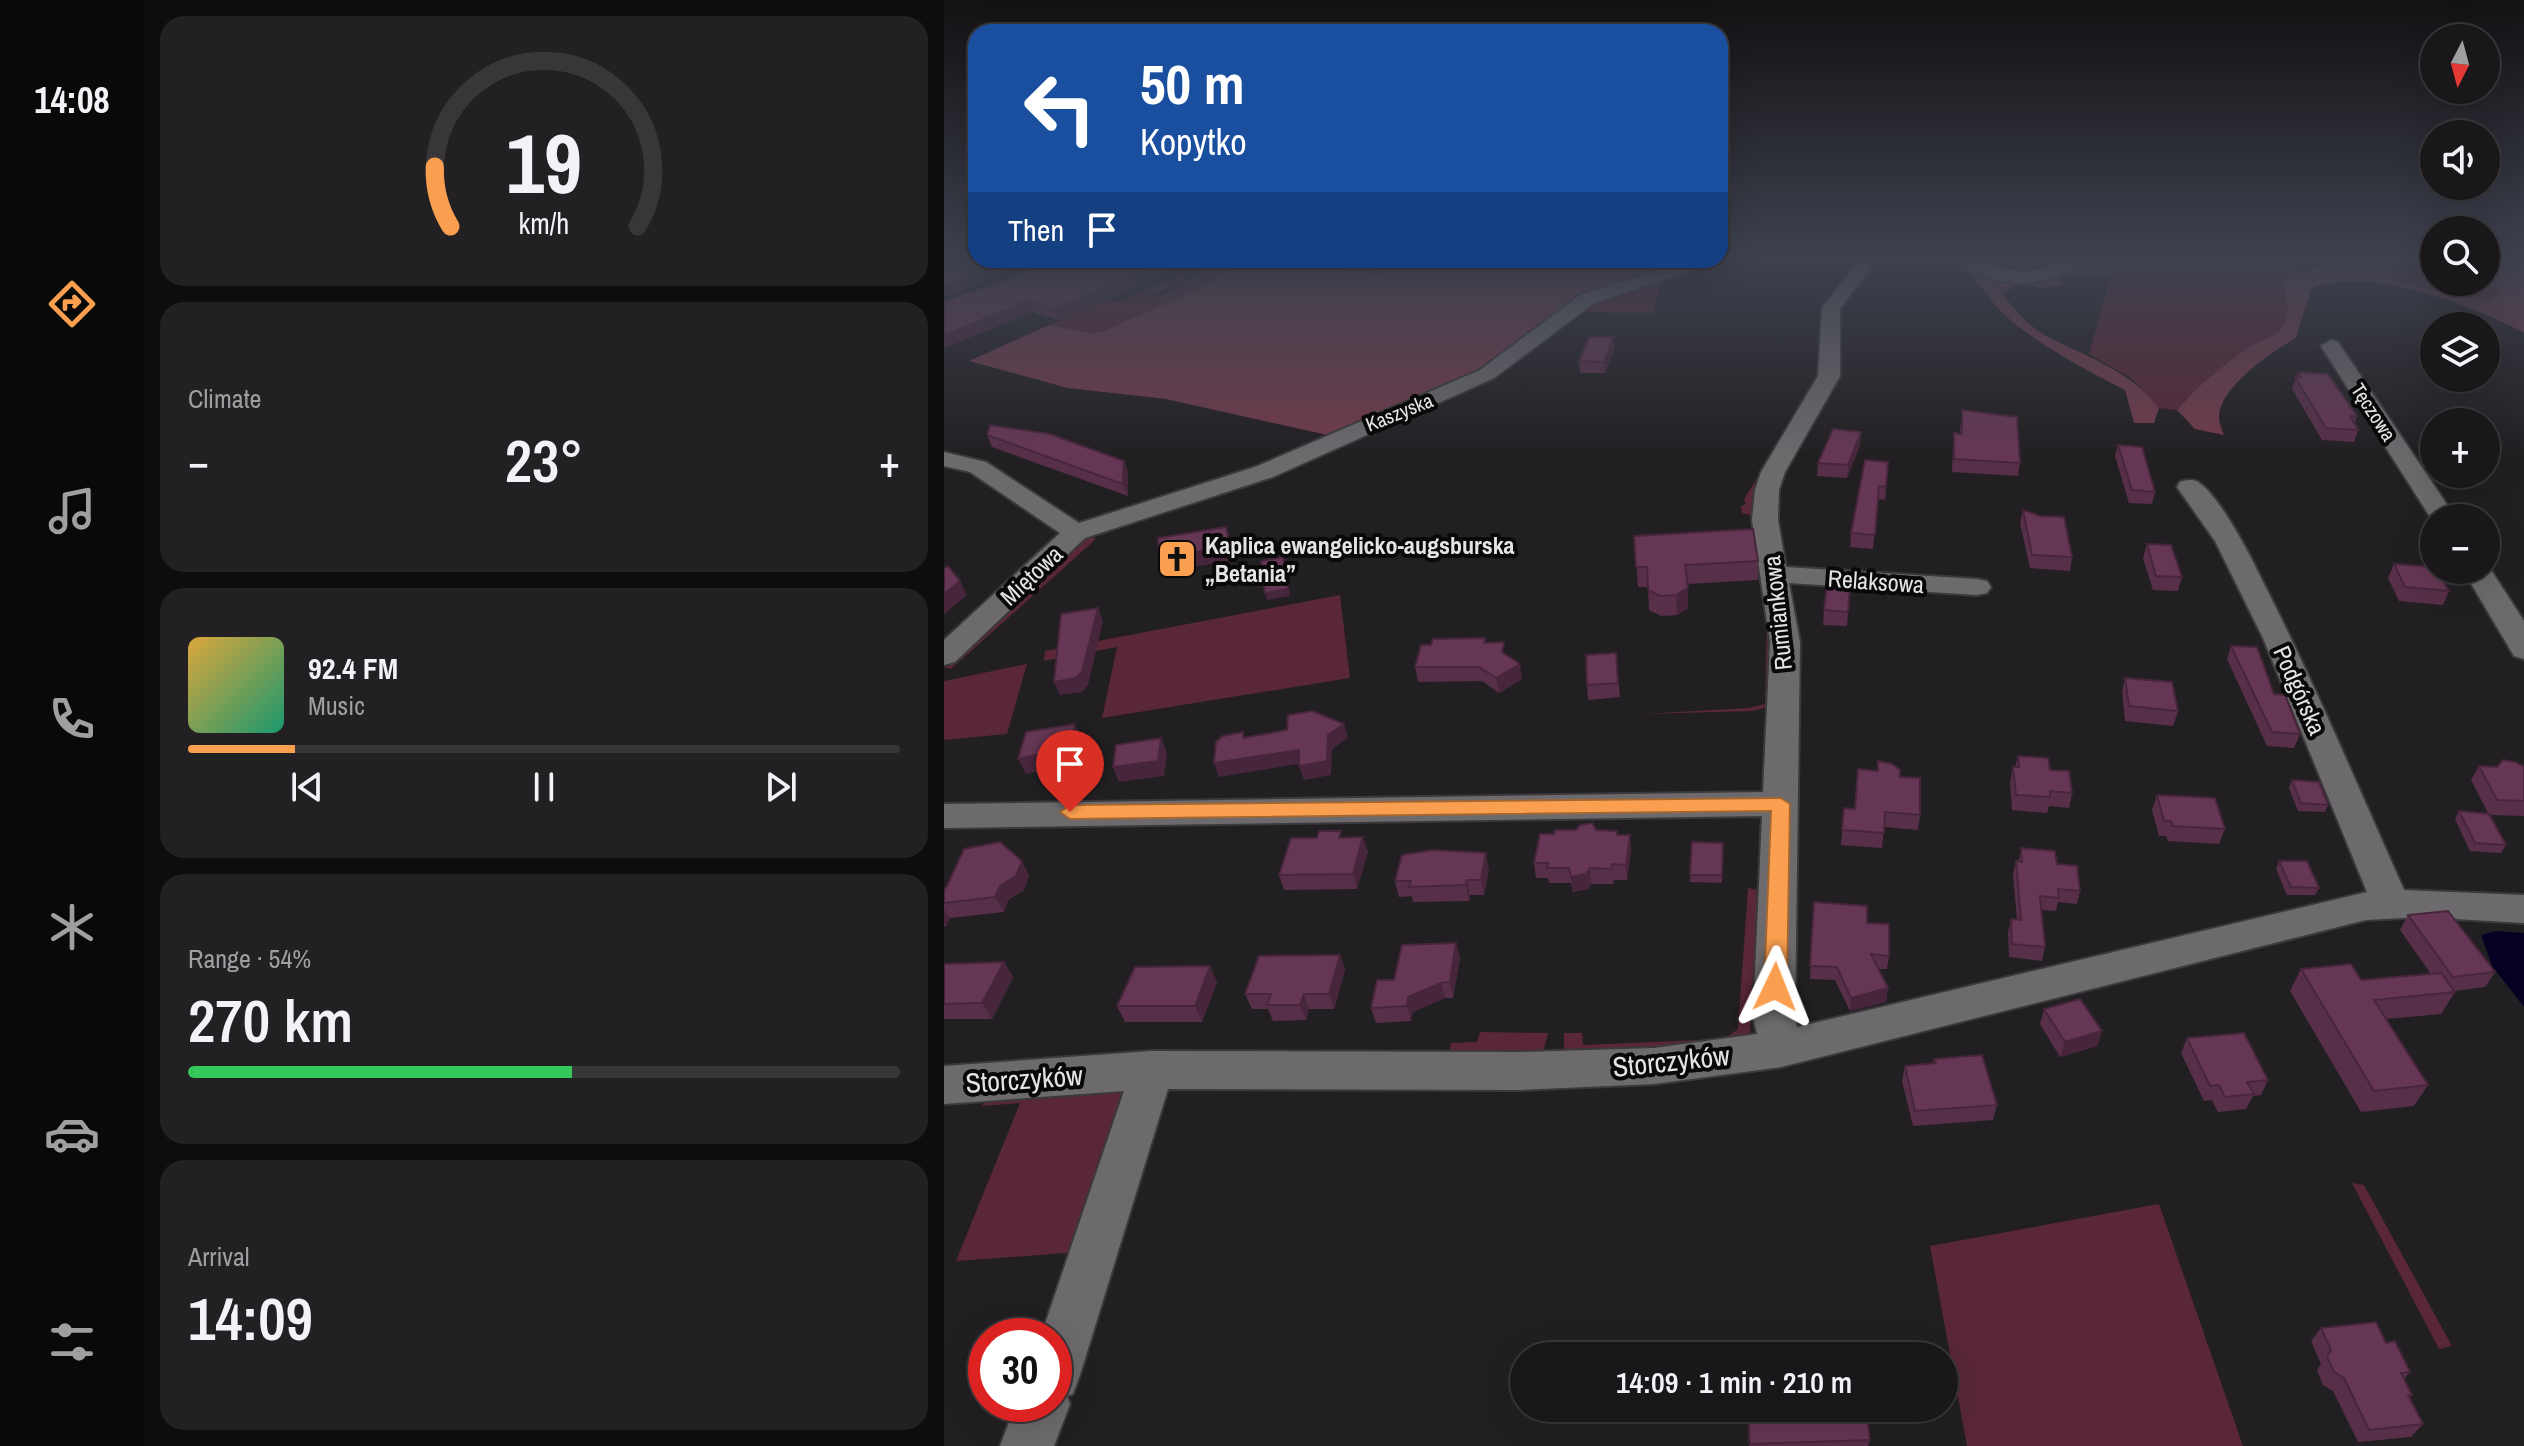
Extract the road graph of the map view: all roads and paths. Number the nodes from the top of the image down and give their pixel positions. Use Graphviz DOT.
graph roads {
  1 [pos="1555,323"];
  2 [pos="1831,323"];
  3 [pos="2331,346"];
  4 [pos="944,459"];
  5 [pos="2189,487"];
  6 [pos="2434,504"];
  7 [pos="1076,532"];
  8 [pos="1775,574"];
  9 [pos="2486,584"];
  10 [pos="1977,587"];
  11 [pos="2524,650"];
  12 [pos="944,656"];
  13 [pos="1781,804"];
  14 [pos="944,816"];
  15 [pos="2391,903"];
  16 [pos="2524,909"];
  17 [pos="1781,1049"];
  18 [pos="1152,1070"];
  19 [pos="944,1085"];
  20 [pos="1072,1319"];
  21 [pos="1036,1422"];
  22 [pos="1027,1446"];
  1 -- 7 [label="street, Kaszyska"];
  2 -- 8 [label="street, Rumiankowa"];
  3 -- 6 [label="street, Tęczowa"];
  4 -- 7 [label="street, Miętowa"];
  5 -- 15 [label="street, Podgórska"];
  7 -- 12 [label="street, Miętowa"];
  8 -- 10 [label="street, Relaksowa"];
  8 -- 13 [label="street, Rumiankowa"];
  9 -- 11 [label="street"];
  13 -- 14 [label="street"];
  13 -- 17 [label="street, Rumiankowa"];
  15 -- 16 [label="street"];
  15 -- 17 [label="street, Storczyków"];
  17 -- 18 [label="street, Storczyków"];
  18 -- 19 [label="street, Storczyków"];
  18 -- 20 [label="street"];
  21 -- 22 [label="street"];
}
